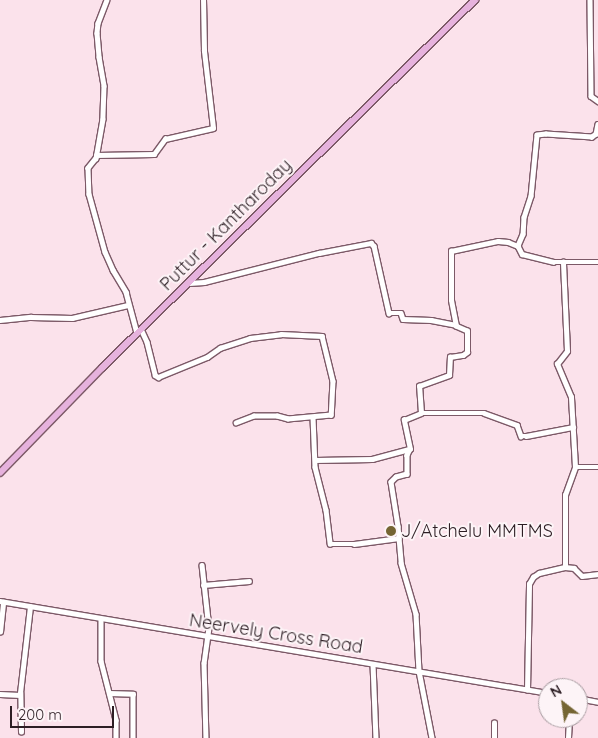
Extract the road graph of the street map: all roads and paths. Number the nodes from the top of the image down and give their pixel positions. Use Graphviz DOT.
graph roads {
  1 [pos="107,0"];
  2 [pos="204,0"];
  3 [pos="475,0"];
  4 [pos="590,0"];
  5 [pos="598,101"];
  6 [pos="598,124"];
  7 [pos="96,155"];
  8 [pos="518,246"];
  9 [pos="563,262"];
  10 [pos="598,262"];
  11 [pos="188,283"];
  12 [pos="128,305"];
  13 [pos="0,320"];
  14 [pos="456,325"];
  15 [pos="139,331"];
  16 [pos="421,413"];
  17 [pos="313,416"];
  18 [pos="236,423"];
  19 [pos="572,426"];
  20 [pos="410,449"];
  21 [pos="315,460"];
  22 [pos="575,467"];
  23 [pos="598,467"];
  24 [pos="0,473"];
  25 [pos="399,538"];
  26 [pos="202,565"];
  27 [pos="565,567"];
  28 [pos="598,574"];
  29 [pos="249,580"];
  30 [pos="203,585"];
  31 [pos="2,601"];
  32 [pos="30,607"];
  33 [pos="101,619"];
  34 [pos="0,632"];
  35 [pos="208,637"];
  36 [pos="373,664"];
  37 [pos="419,671"];
  38 [pos="528,690"];
  39 [pos="538,692"];
  40 [pos="0,694"];
  41 [pos="109,694"];
  42 [pos="20,695"];
  43 [pos="494,723"];
  44 [pos="21,732"];
  45 [pos="116,738"];
  46 [pos="133,738"];
  47 [pos="206,738"];
  48 [pos="376,738"];
  49 [pos="432,738"];
  50 [pos="494,738"];
  1 -- 7 [label="street"];
  2 -- 7 [label="street"];
  3 -- 11 [label="main road, Puttur - Kantharoday"];
  4 -- 5 [label="street"];
  6 -- 8 [label="street"];
  7 -- 12 [label="street"];
  8 -- 9 [label="street"];
  8 -- 14 [label="street"];
  9 -- 10 [label="street"];
  9 -- 19 [label="street"];
  11 -- 14 [label="street"];
  11 -- 15 [label="main road, Puttur - Kantharoday"];
  12 -- 13 [label="street"];
  12 -- 15 [label="street"];
  14 -- 16 [label="street"];
  15 -- 17 [label="street"];
  15 -- 24 [label="main road, Puttur - Kantharoday"];
  16 -- 19 [label="street"];
  16 -- 20 [label="street"];
  17 -- 18 [label="street"];
  17 -- 21 [label="street"];
  19 -- 22 [label="street"];
  20 -- 21 [label="street"];
  20 -- 25 [label="street"];
  21 -- 25 [label="street"];
  22 -- 23 [label="street"];
  22 -- 27 [label="street"];
  25 -- 37 [label="street"];
  26 -- 30 [label="street"];
  27 -- 28 [label="street"];
  27 -- 38 [label="street"];
  29 -- 30 [label="street"];
  30 -- 35 [label="street"];
  31 -- 32 [label="street, Neervely Cross Road"];
  31 -- 34 [label="street"];
  32 -- 33 [label="street, Neervely Cross Road"];
  32 -- 42 [label="street"];
  33 -- 35 [label="street, Neervely Cross Road"];
  33 -- 41 [label="street"];
  35 -- 36 [label="street, Neervely Cross Road"];
  35 -- 47 [label="street"];
  36 -- 37 [label="street, Neervely Cross Road"];
  36 -- 48 [label="street"];
  37 -- 38 [label="street, Neervely Cross Road"];
  37 -- 49 [label="street"];
  38 -- 39 [label="street, Neervely Cross Road"];
  40 -- 42 [label="street"];
  41 -- 45 [label="street"];
  41 -- 46 [label="street"];
  42 -- 44 [label="street"];
  43 -- 50 [label="street"];
}
